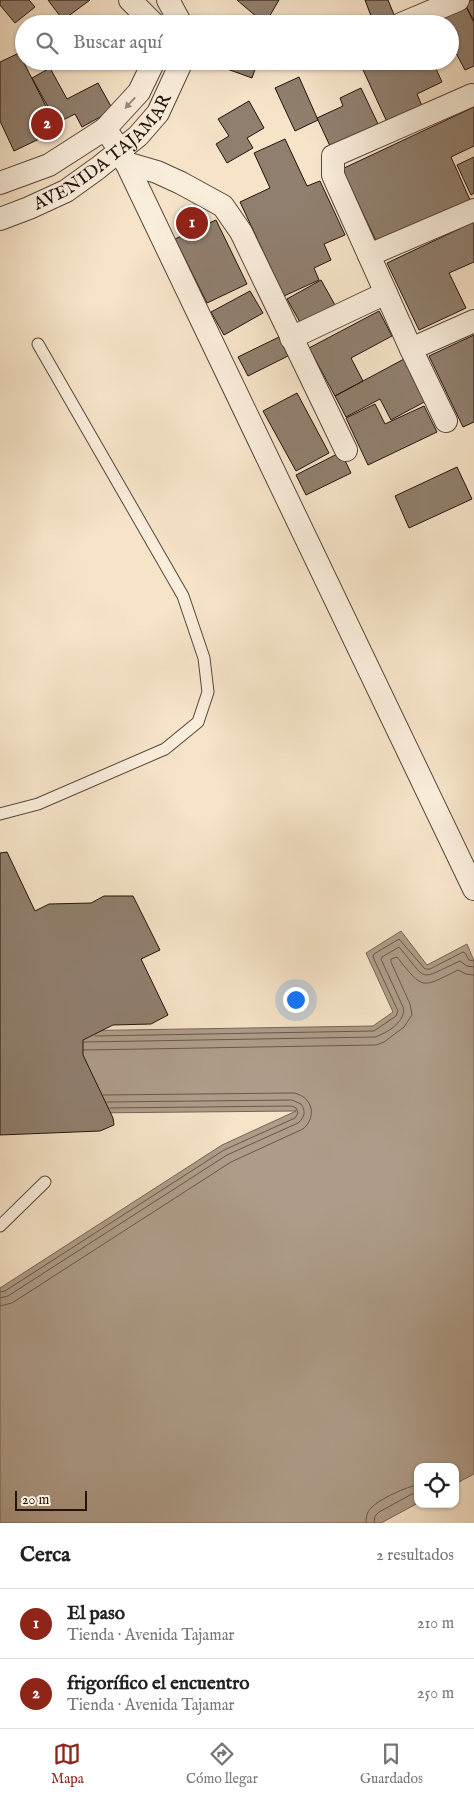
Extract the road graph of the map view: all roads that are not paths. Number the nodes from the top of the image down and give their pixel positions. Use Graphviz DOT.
graph roads {
  1 [pos="130,0"];
  2 [pos="168,0"];
  3 [pos="458,0"];
  4 [pos="145,15"];
  5 [pos="176,15"];
  6 [pos="422,15"];
  7 [pos="150,70"];
  8 [pos="178,70"];
  9 [pos="472,95"];
  10 [pos="105,129"];
  11 [pos="123,157"];
  12 [pos="0,183"];
  13 [pos="474,210"];
  14 [pos="0,219"];
  15 [pos="369,254"];
  16 [pos="386,293"];
  17 [pos="474,321"];
  18 [pos="291,338"];
  19 [pos="38,344"];
  20 [pos="411,349"];
  21 [pos="446,421"];
  22 [pos="346,450"];
  23 [pos="0,814"];
  24 [pos="474,889"];
  25 [pos="45,1182"];
  26 [pos="0,1226"];
  1 -- 4 [label="street"];
  2 -- 5 [label="street"];
  3 -- 6 [label="street"];
  7 -- 10 [label="street, AVENIDA TAJAMAR, one-way"];
  8 -- 11 [label="street, AVENIDA TAJAMAR"];
  9 -- 15 [label="street"];
  10 -- 11 [label="street"];
  10 -- 12 [label="street, AVENIDA TAJAMAR"];
  11 -- 14 [label="street, AVENIDA TAJAMAR"];
  11 -- 18 [label="street"];
  11 -- 24 [label="street"];
  13 -- 15 [label="street"];
  15 -- 16 [label="street"];
  16 -- 18 [label="street"];
  16 -- 20 [label="street"];
  17 -- 20 [label="street"];
  18 -- 22 [label="street"];
  19 -- 23 [label="lane"];
  20 -- 21 [label="street"];
  25 -- 26 [label="lane"];
}
